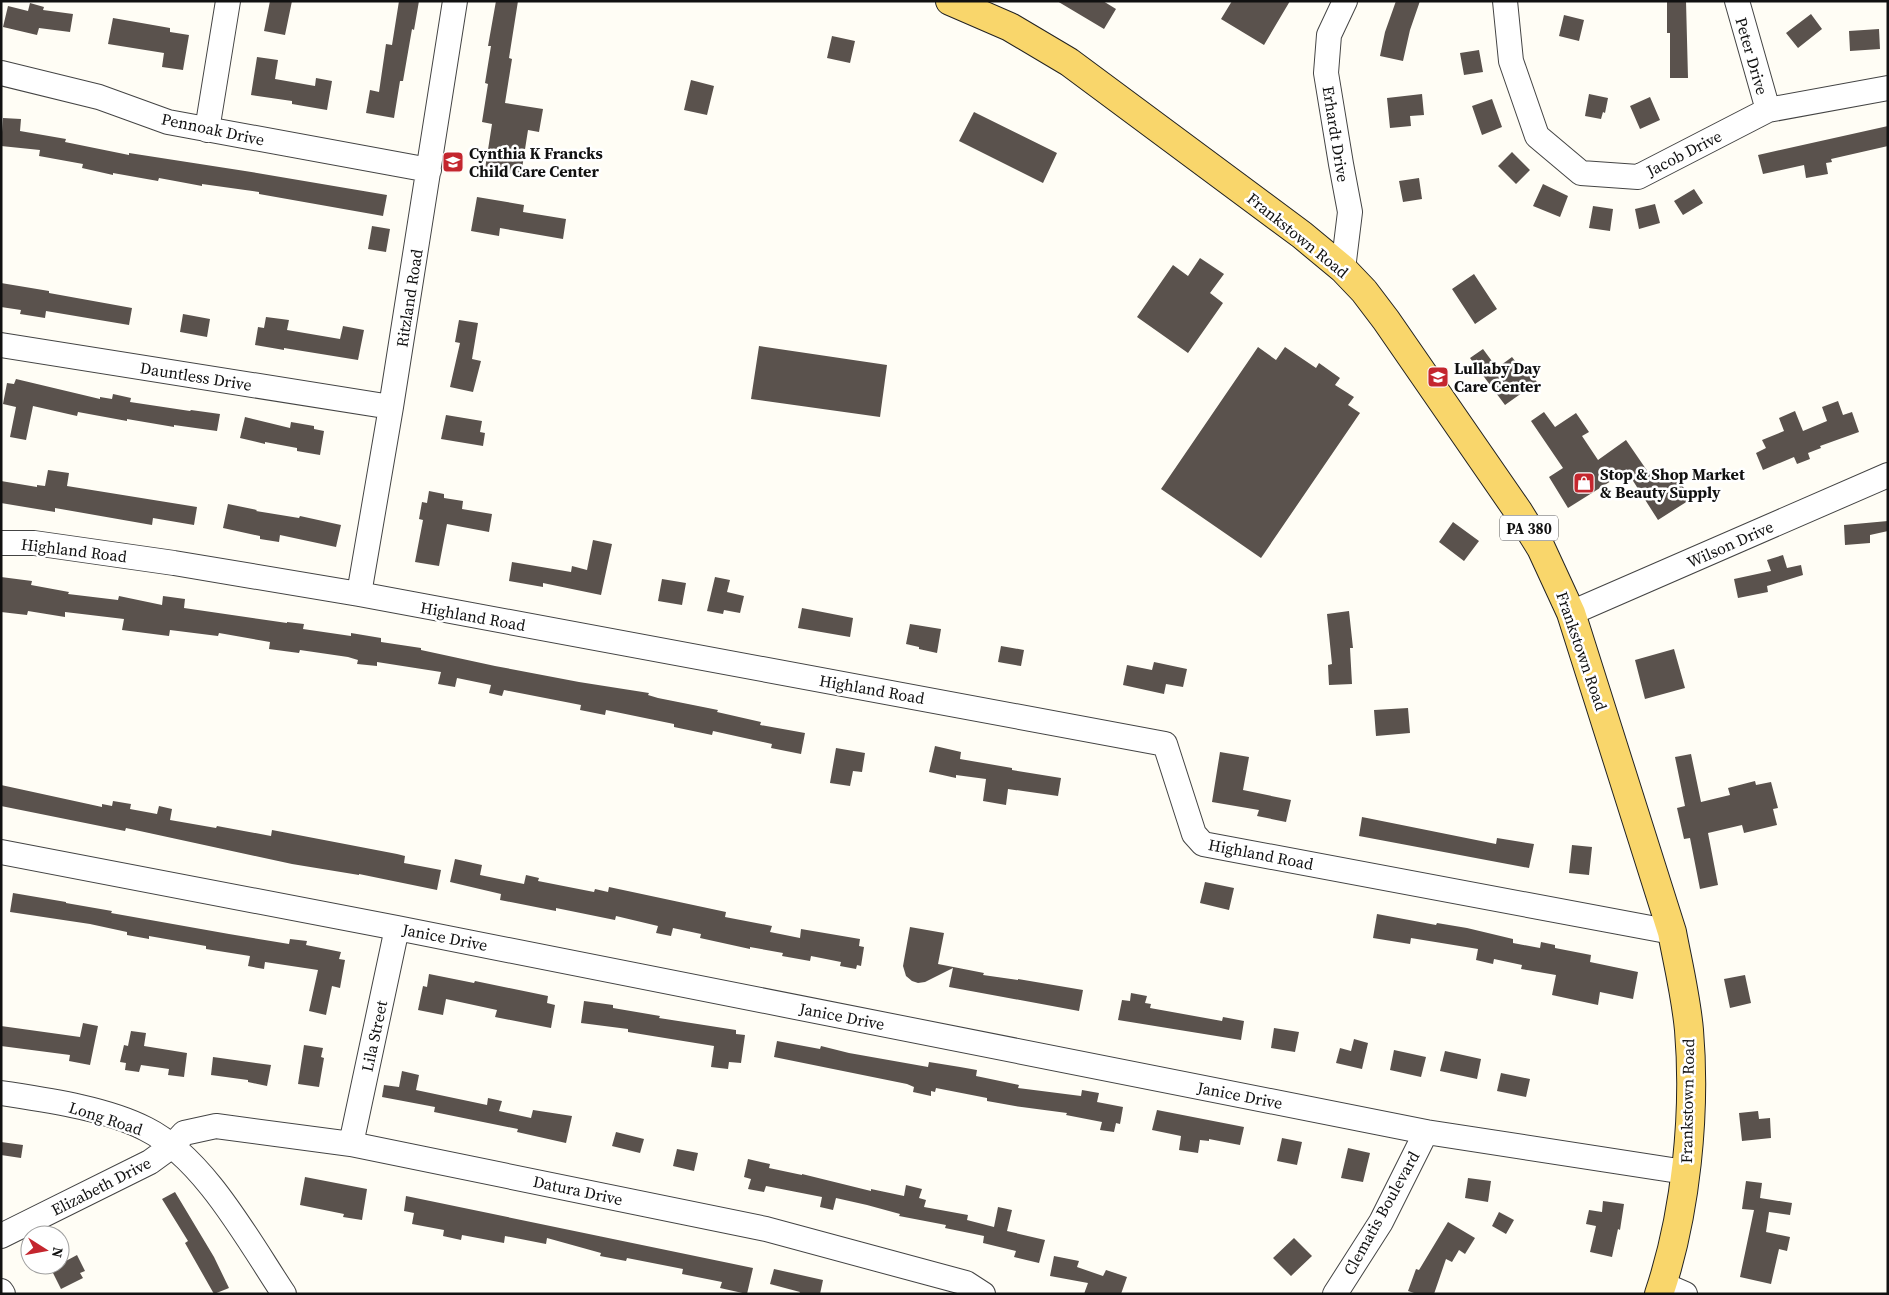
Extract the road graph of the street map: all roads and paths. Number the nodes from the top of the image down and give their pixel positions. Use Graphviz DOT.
graph roads {
  1 [pos="228,1"];
  2 [pos="455,1"];
  3 [pos="950,1"];
  4 [pos="1345,1"];
  5 [pos="1506,1"];
  6 [pos="1737,1"];
  7 [pos="1,73"];
  8 [pos="1888,88"];
  9 [pos="1768,110"];
  10 [pos="207,130"];
  11 [pos="429,170"];
  12 [pos="1343,269"];
  13 [pos="1,345"];
  14 [pos="392,406"];
  15 [pos="1888,475"];
  16 [pos="1,543"];
  17 [pos="359,594"];
  18 [pos="1571,613"];
  19 [pos="1,852"];
  20 [pos="397,928"];
  21 [pos="1672,932"];
  22 [pos="1,1093"];
  23 [pos="1426,1132"];
  24 [pos="352,1144"];
  25 [pos="172,1146"];
  26 [pos="1685,1172"];
  27 [pos="1,1236"];
  28 [pos="1669,1291"];
  29 [pos="284,1294"];
  30 [pos="983,1294"];
  31 [pos="1335,1294"];
  1 -- 10 [label="street"];
  2 -- 11 [label="street, Ritzland Road"];
  3 -- 12 [label="main road, Frankstown Road / PA 380"];
  4 -- 12 [label="street, Erhardt Drive"];
  5 -- 9 [label="street, Jacob Drive"];
  6 -- 9 [label="street, Peter Drive"];
  7 -- 10 [label="street, Pennoak Drive"];
  8 -- 9 [label="street, Jacob Drive"];
  10 -- 11 [label="street, Pennoak Drive"];
  11 -- 14 [label="street, Ritzland Road"];
  12 -- 18 [label="main road, Frankstown Road / PA 380"];
  13 -- 14 [label="street, Dauntless Drive"];
  14 -- 17 [label="street, Ritzland Road"];
  15 -- 18 [label="street, Wilson Drive"];
  16 -- 17 [label="street, Highland Road"];
  17 -- 21 [label="street, Highland Road"];
  18 -- 21 [label="main road, Frankstown Road / PA 380"];
  19 -- 20 [label="street, Janice Drive"];
  20 -- 23 [label="street, Janice Drive"];
  20 -- 24 [label="street, Lila Street"];
  21 -- 26 [label="main road, Frankstown Road / PA 380"];
  22 -- 25 [label="street, Long Road"];
  23 -- 26 [label="street, Janice Drive"];
  23 -- 31 [label="street, Clematis Boulevard"];
  24 -- 25 [label="street, Datura Drive"];
  24 -- 30 [label="street, Datura Drive"];
  25 -- 27 [label="street, Elizabeth Drive"];
  25 -- 29 [label="street, Long Road"];
  26 -- 28 [label="main road, Frankstown Road / PA 380"];
}
